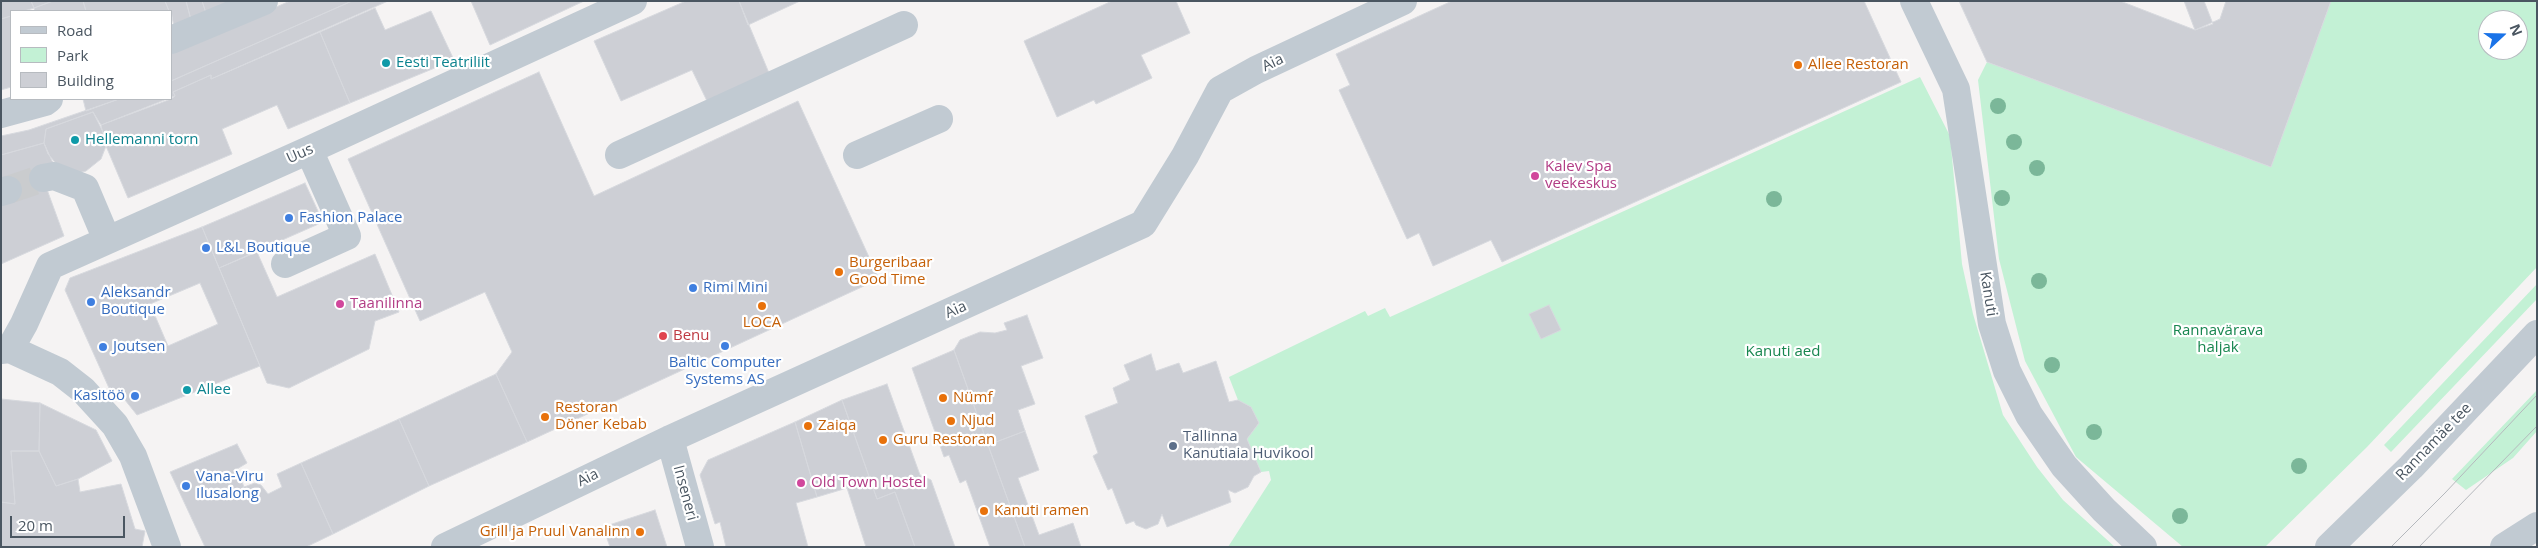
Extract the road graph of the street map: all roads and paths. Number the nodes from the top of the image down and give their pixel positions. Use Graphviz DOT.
graph roads {
  1 [pos="264,1"];
  2 [pos="633,1"];
  3 [pos="1403,1"];
  4 [pos="1914,1"];
  5 [pos="904,25"];
  6 [pos="172,40"];
  7 [pos="48,100"];
  8 [pos="1,114"];
  9 [pos="939,119"];
  10 [pos="309,150"];
  11 [pos="857,154"];
  12 [pos="619,155"];
  13 [pos="43,178"];
  14 [pos="107,240"];
  15 [pos="284,264"];
  16 [pos="2537,334"];
  17 [pos="5,350"];
  18 [pos="670,439"];
  19 [pos="2537,526"];
  20 [pos="167,547"];
  21 [pos="445,547"];
  22 [pos="700,547"];
  23 [pos="2143,547"];
  24 [pos="2329,547"];
  25 [pos="2504,547"];
  1 -- 6 [label="street"];
  2 -- 10 [label="street, Uus"];
  3 -- 18 [label="street, Aia"];
  4 -- 23 [label="street, Kanuti"];
  5 -- 12 [label="street"];
  7 -- 8 [label="street"];
  9 -- 11 [label="street"];
  10 -- 14 [label="street, Uus"];
  10 -- 15 [label="street"];
  13 -- 14 [label="street"];
  14 -- 17 [label="street, Uus"];
  16 -- 24 [label="street, Rannamäe tee"];
  17 -- 20 [label="street"];
  18 -- 21 [label="street, Aia"];
  18 -- 22 [label="street, Inseneri"];
  19 -- 25 [label="street"];
}
